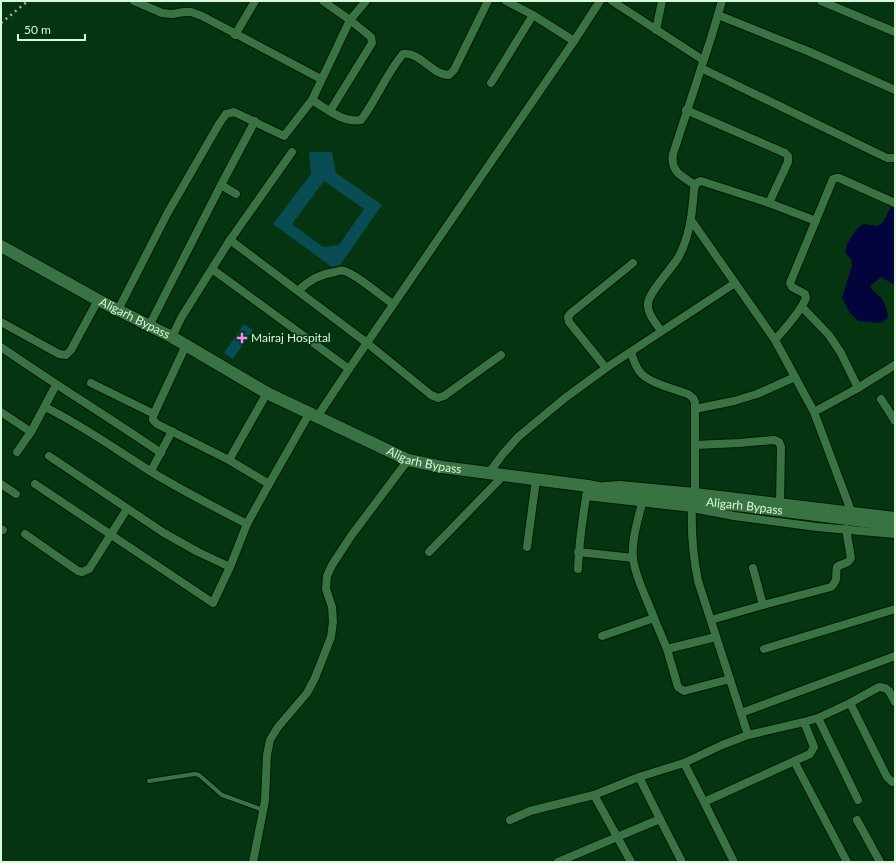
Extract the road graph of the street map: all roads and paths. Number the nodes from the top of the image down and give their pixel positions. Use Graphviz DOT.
graph roads {
  1 [pos="134,1"];
  2 [pos="256,1"];
  3 [pos="323,1"];
  4 [pos="366,1"];
  5 [pos="488,1"];
  6 [pos="506,1"];
  7 [pos="600,1"];
  8 [pos="612,1"];
  9 [pos="662,1"];
  10 [pos="722,1"];
  11 [pos="821,1"];
  12 [pos="533,15"];
  13 [pos="718,15"];
  14 [pos="350,20"];
  15 [pos="656,30"];
  16 [pos="895,32"];
  17 [pos="235,35"];
  18 [pos="574,41"];
  19 [pos="702,64"];
  20 [pos="322,79"];
  21 [pos="491,83"];
  22 [pos="895,90"];
  23 [pos="312,100"];
  24 [pos="686,110"];
  25 [pos="330,111"];
  26 [pos="255,122"];
  27 [pos="292,152"];
  28 [pos="895,158"];
  29 [pos="221,185"];
  30 [pos="695,185"];
  31 [pos="236,194"];
  32 [pos="769,203"];
  33 [pos="895,203"];
  34 [pos="691,220"];
  35 [pos="816,221"];
  36 [pos="230,240"];
  37 [pos="1,246"];
  38 [pos="633,263"];
  39 [pos="212,269"];
  40 [pos="735,283"];
  41 [pos="298,291"];
  42 [pos="98,300"];
  43 [pos="393,304"];
  44 [pos="802,307"];
  45 [pos="118,310"];
  46 [pos="1,322"];
  47 [pos="149,326"];
  48 [pos="661,331"];
  49 [pos="172,337"];
  50 [pos="775,340"];
  51 [pos="367,343"];
  52 [pos="186,345"];
  53 [pos="1,347"];
  54 [pos="631,352"];
  55 [pos="502,355"];
  56 [pos="895,365"];
  57 [pos="606,368"];
  58 [pos="348,369"];
  59 [pos="795,377"];
  60 [pos="91,383"];
  61 [pos="56,385"];
  62 [pos="858,388"];
  63 [pos="267,393"];
  64 [pos="881,399"];
  65 [pos="45,407"];
  66 [pos="695,410"];
  67 [pos="1,412"];
  68 [pos="814,412"];
  69 [pos="154,414"];
  70 [pos="313,416"];
  71 [pos="895,421"];
  72 [pos="172,431"];
  73 [pos="31,432"];
  74 [pos="695,445"];
  75 [pos="16,452"];
  76 [pos="161,452"];
  77 [pos="49,456"];
  78 [pos="229,460"];
  79 [pos="408,460"];
  80 [pos="151,471"];
  81 [pos="488,474"];
  82 [pos="503,476"];
  83 [pos="536,480"];
  84 [pos="1,484"];
  85 [pos="35,484"];
  86 [pos="269,484"];
  87 [pos="587,491"];
  88 [pos="695,492"];
  89 [pos="16,494"];
  90 [pos="642,503"];
  91 [pos="780,503"];
  92 [pos="692,508"];
  93 [pos="127,509"];
  94 [pos="852,511"];
  95 [pos="895,516"];
  96 [pos="247,524"];
  97 [pos="895,525"];
  98 [pos="846,529"];
  99 [pos="25,534"];
  100 [pos="895,534"];
  101 [pos="111,535"];
  102 [pos="527,546"];
  103 [pos="429,552"];
  104 [pos="578,552"];
  105 [pos="633,558"];
  106 [pos="230,567"];
  107 [pos="753,568"];
  108 [pos="578,569"];
  109 [pos="763,605"];
  110 [pos="895,609"];
  111 [pos="654,618"];
  112 [pos="711,620"];
  113 [pos="602,636"];
  114 [pos="716,637"];
  115 [pos="667,649"];
  116 [pos="764,649"];
  117 [pos="895,656"];
  118 [pos="730,679"];
  119 [pos="895,702"];
  120 [pos="850,703"];
  121 [pos="741,713"];
  122 [pos="818,718"];
  123 [pos="804,722"];
  124 [pos="748,735"];
  125 [pos="794,761"];
  126 [pos="684,763"];
  127 [pos="639,777"];
  128 [pos="149,781"];
  129 [pos="895,781"];
  130 [pos="594,795"];
  131 [pos="858,800"];
  132 [pos="704,802"];
  133 [pos="264,810"];
  134 [pos="660,819"];
  135 [pos="510,820"];
  136 [pos="857,820"];
  137 [pos="617,836"];
  138 [pos="253,862"];
  139 [pos="560,862"];
  140 [pos="631,862"];
  141 [pos="682,862"];
  142 [pos="734,862"];
  143 [pos="847,862"];
  144 [pos="880,862"];
  1 -- 17 [label="street"];
  2 -- 17 [label="street"];
  3 -- 14 [label="street"];
  4 -- 14 [label="street"];
  5 -- 25 [label="street"];
  6 -- 12 [label="street"];
  7 -- 18 [label="street"];
  8 -- 15 [label="street"];
  9 -- 15 [label="street"];
  10 -- 13 [label="street"];
  11 -- 16 [label="street"];
  12 -- 18 [label="street"];
  12 -- 21 [label="street"];
  13 -- 19 [label="street"];
  13 -- 22 [label="street"];
  14 -- 20 [label="street"];
  14 -- 25 [label="street"];
  15 -- 19 [label="street"];
  17 -- 20 [label="street"];
  18 -- 43 [label="street"];
  19 -- 24 [label="street"];
  19 -- 28 [label="street"];
  20 -- 23 [label="street"];
  23 -- 25 [label="street"];
  23 -- 26 [label="street"];
  24 -- 30 [label="street"];
  24 -- 32 [label="street"];
  26 -- 29 [label="street"];
  26 -- 45 [label="street"];
  27 -- 36 [label="street"];
  29 -- 31 [label="street"];
  29 -- 47 [label="street"];
  30 -- 32 [label="street"];
  30 -- 34 [label="street"];
  32 -- 35 [label="street"];
  33 -- 35 [label="street"];
  34 -- 40 [label="street"];
  34 -- 48 [label="street"];
  35 -- 44 [label="street"];
  36 -- 39 [label="street"];
  36 -- 41 [label="street"];
  37 -- 42 [label="main road, Aligarh Bypass"];
  38 -- 57 [label="street"];
  39 -- 49 [label="street"];
  39 -- 58 [label="street"];
  40 -- 48 [label="street"];
  40 -- 50 [label="street"];
  41 -- 43 [label="street"];
  41 -- 51 [label="street"];
  42 -- 45 [label="main road, Aligarh Bypass"];
  42 -- 46 [label="street"];
  43 -- 51 [label="street"];
  44 -- 50 [label="street"];
  44 -- 62 [label="street"];
  45 -- 47 [label="main road, Aligarh Bypass"];
  47 -- 49 [label="main road, Aligarh Bypass"];
  48 -- 54 [label="street"];
  49 -- 52 [label="main road, Aligarh Bypass"];
  50 -- 59 [label="street"];
  51 -- 55 [label="street"];
  51 -- 58 [label="street"];
  52 -- 63 [label="main road, Aligarh Bypass"];
  52 -- 69 [label="street"];
  53 -- 61 [label="street"];
  54 -- 57 [label="street"];
  54 -- 66 [label="street"];
  56 -- 62 [label="street"];
  57 -- 81 [label="street"];
  58 -- 70 [label="street"];
  59 -- 66 [label="street"];
  59 -- 68 [label="street"];
  60 -- 69 [label="street"];
  61 -- 65 [label="street"];
  61 -- 76 [label="street"];
  62 -- 68 [label="street"];
  63 -- 70 [label="main road, Aligarh Bypass"];
  63 -- 78 [label="street"];
  64 -- 71 [label="street"];
  65 -- 73 [label="street"];
  65 -- 80 [label="street"];
  66 -- 74 [label="street"];
  67 -- 73 [label="street"];
  68 -- 94 [label="street"];
  69 -- 72 [label="street"];
  70 -- 79 [label="main road, Aligarh Bypass"];
  70 -- 86 [label="street"];
  72 -- 76 [label="street"];
  72 -- 78 [label="street"];
  73 -- 75 [label="street"];
  74 -- 88 [label="street"];
  74 -- 91 [label="street"];
  76 -- 80 [label="street"];
  77 -- 93 [label="street"];
  78 -- 86 [label="street"];
  79 -- 81 [label="main road, Aligarh Bypass"];
  79 -- 133 [label="street"];
  80 -- 96 [label="street"];
  81 -- 82 [label="main road, Aligarh Bypass"];
  82 -- 83 [label="main road, Aligarh Bypass"];
  82 -- 103 [label="street"];
  83 -- 87 [label="main road, Aligarh Bypass"];
  83 -- 102 [label="street"];
  84 -- 89 [label="street"];
  85 -- 101 [label="street"];
  86 -- 96 [label="street"];
  87 -- 88 [label="street"];
  87 -- 90 [label="street"];
  87 -- 97 [label="main road, Aligarh Bypass"];
  87 -- 104 [label="street"];
  88 -- 91 [label="street"];
  90 -- 92 [label="street"];
  90 -- 105 [label="street"];
  91 -- 94 [label="street"];
  92 -- 98 [label="street"];
  92 -- 112 [label="street"];
  93 -- 101 [label="street"];
  93 -- 106 [label="street"];
  94 -- 95 [label="street"];
  96 -- 106 [label="street"];
  98 -- 100 [label="street"];
  98 -- 109 [label="street"];
  99 -- 101 [label="street"];
  101 -- 106 [label="street"];
  104 -- 105 [label="street"];
  104 -- 108 [label="street"];
  105 -- 111 [label="street"];
  107 -- 109 [label="street"];
  109 -- 112 [label="street"];
  110 -- 116 [label="street"];
  111 -- 113 [label="street"];
  111 -- 115 [label="street"];
  112 -- 114 [label="street"];
  114 -- 115 [label="street"];
  114 -- 118 [label="street"];
  115 -- 118 [label="street"];
  117 -- 121 [label="street"];
  118 -- 121 [label="street"];
  119 -- 120 [label="street"];
  120 -- 122 [label="street"];
  120 -- 129 [label="street"];
  121 -- 124 [label="street"];
  122 -- 123 [label="street"];
  122 -- 131 [label="street"];
  123 -- 124 [label="street"];
  123 -- 125 [label="street"];
  124 -- 126 [label="street"];
  125 -- 132 [label="street"];
  125 -- 143 [label="street"];
  126 -- 127 [label="street"];
  126 -- 132 [label="street"];
  127 -- 130 [label="street"];
  127 -- 134 [label="street"];
  128 -- 133 [label="lane"];
  130 -- 135 [label="street"];
  130 -- 137 [label="street"];
  132 -- 142 [label="street"];
  133 -- 138 [label="street"];
  134 -- 137 [label="street"];
  134 -- 141 [label="street"];
  136 -- 144 [label="street"];
  137 -- 139 [label="street"];
  137 -- 140 [label="street"];
}
